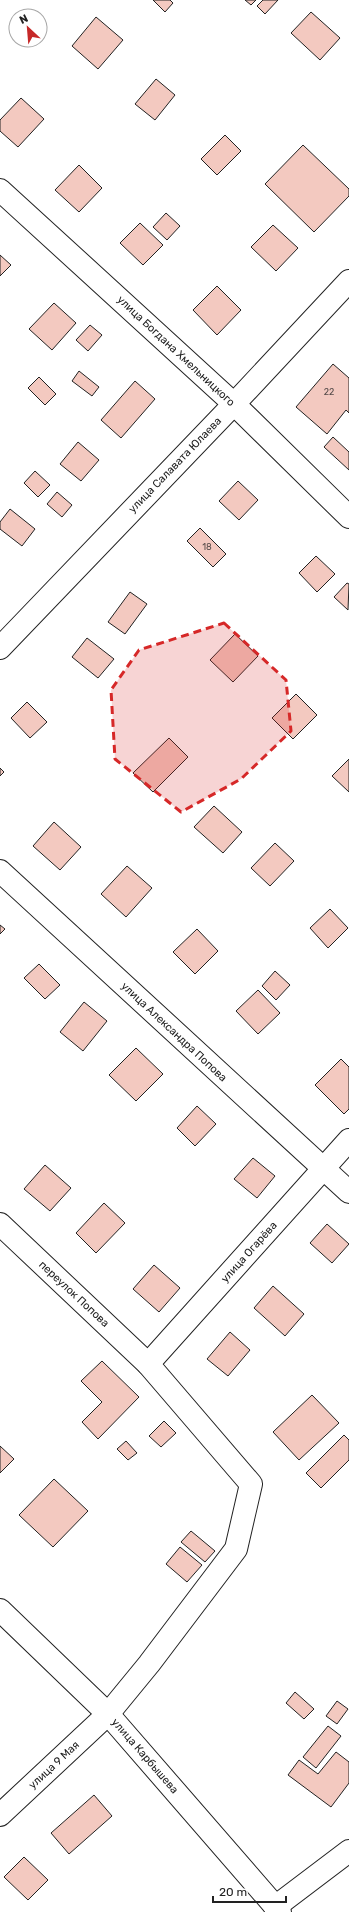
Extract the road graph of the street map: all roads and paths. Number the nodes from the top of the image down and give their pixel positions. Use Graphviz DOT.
graph roads {
  1 [pos="0,190"];
  2 [pos="349,281"];
  3 [pos="234,404"];
  4 [pos="349,517"];
  5 [pos="0,648"];
  6 [pos="0,871"];
  7 [pos="349,1140"];
  8 [pos="323,1168"];
  9 [pos="349,1192"];
  10 [pos="0,1224"];
  11 [pos="148,1364"];
  12 [pos="0,1610"];
  13 [pos="108,1714"];
  14 [pos="0,1815"];
  15 [pos="349,1851"];
  16 [pos="278,1910"];
  1 -- 3 [label="street, улица Богдана Хмельницкого"];
  2 -- 3 [label="street, улица Салавата Юлаева"];
  3 -- 4 [label="street, улица Богдана Хмельницкого"];
  3 -- 5 [label="street, улица Салавата Юлаева"];
  6 -- 8 [label="street, улица Александра Попова"];
  7 -- 8 [label="street, улица Огарёва"];
  8 -- 9 [label="street, улица Александра Попова"];
  8 -- 11 [label="street, улица Огарёва"];
  10 -- 11 [label="street, переулок Попова"];
  11 -- 13 [label="street, переулок Попова"];
  12 -- 13 [label="street, улица Карбышева"];
  13 -- 14 [label="street, улица 9 Мая"];
  13 -- 16 [label="street, улица Карбышева"];
  15 -- 16 [label="street"];
}
